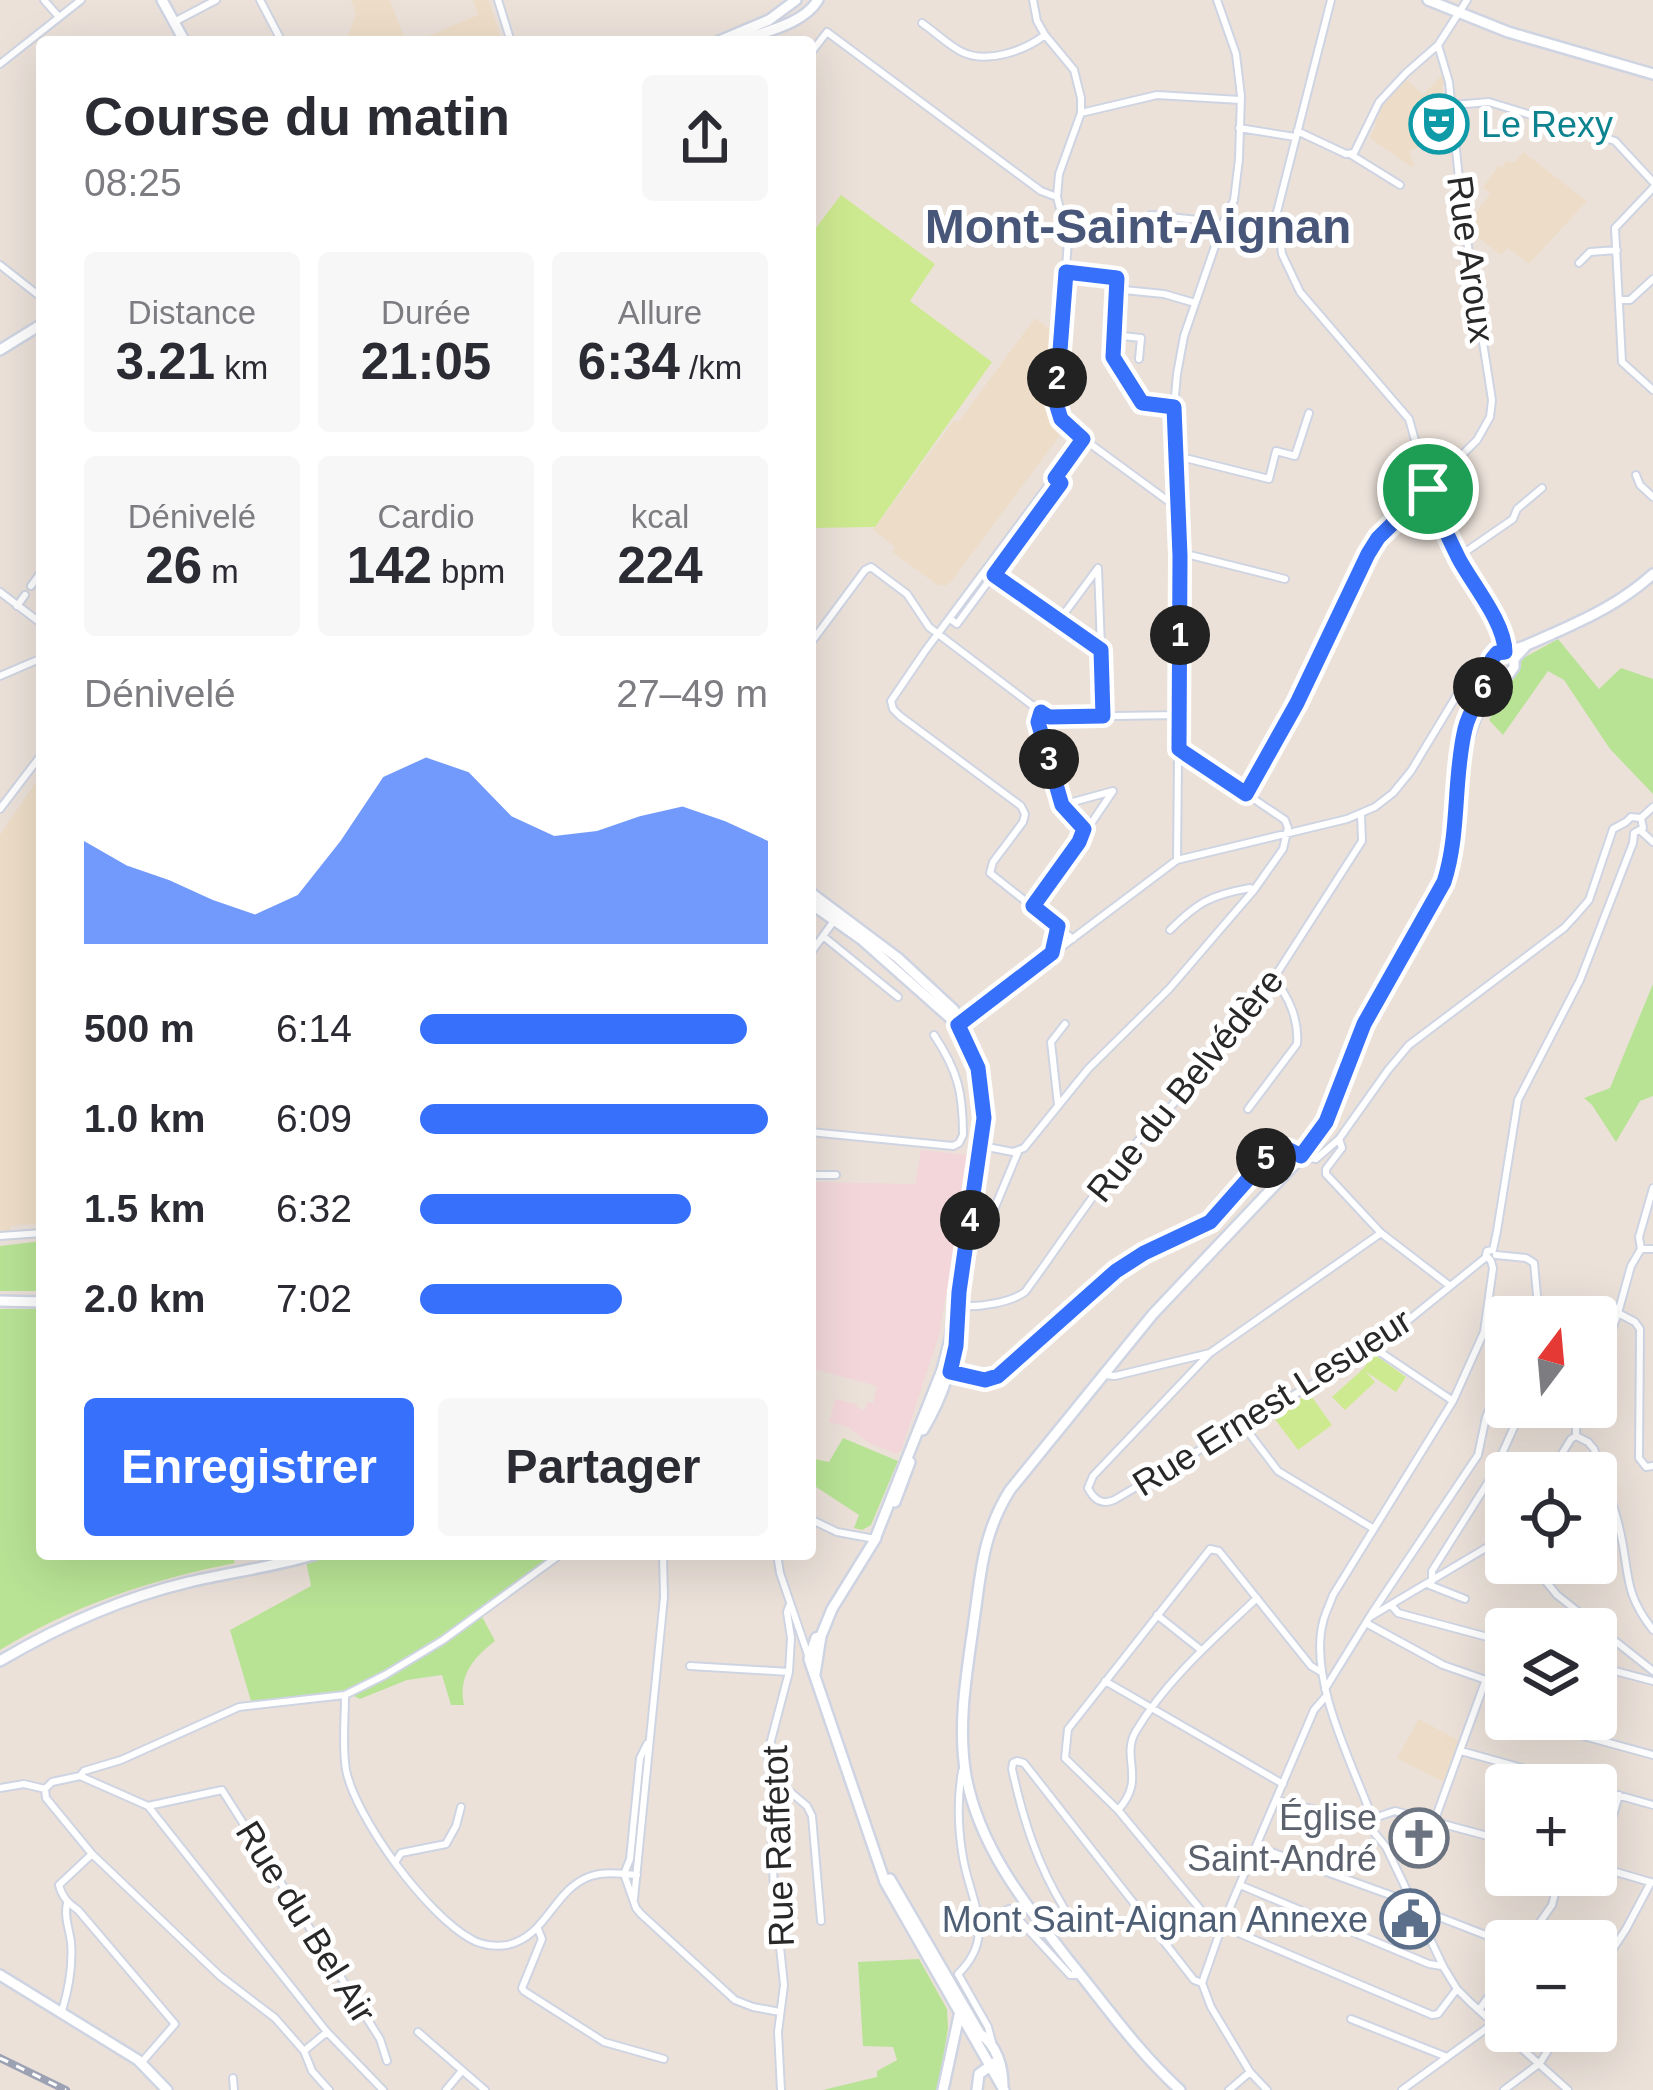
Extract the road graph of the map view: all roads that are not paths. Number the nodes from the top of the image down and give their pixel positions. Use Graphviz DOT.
graph roads {
  1 [pos="44,0"];
  2 [pos="81,0"];
  3 [pos="162,0"];
  4 [pos="216,0"];
  5 [pos="260,0"];
  6 [pos="498,0"];
  7 [pos="796,0"];
  8 [pos="818,0"];
  9 [pos="1033,0"];
  10 [pos="1217,0"];
  11 [pos="1331,0"];
  12 [pos="1428,0"];
  13 [pos="1467,0"];
  14 [pos="1459,13"];
  15 [pos="59,17"];
  16 [pos="174,22"];
  17 [pos="922,23"];
  18 [pos="1045,35"];
  19 [pos="182,36"];
  20 [pos="279,36"];
  21 [pos="509,36"];
  22 [pos="731,36"];
  23 [pos="764,36"];
  24 [pos="816,46"];
  25 [pos="1438,46"];
  26 [pos="0,64"];
  27 [pos="1653,74"];
  28 [pos="1240,100"];
  29 [pos="1453,105"];
  30 [pos="1081,113"];
  31 [pos="1239,128"];
  32 [pos="1296,134"];
  33 [pos="1350,154"];
  34 [pos="1400,185"];
  35 [pos="1653,185"];
  36 [pos="1057,197"];
  37 [pos="1151,215"];
  38 [pos="1223,226"];
  39 [pos="1617,250"];
  40 [pos="1579,263"];
  41 [pos="0,265"];
  42 [pos="1066,272"];
  43 [pos="1653,279"];
  44 [pos="1118,287"];
  45 [pos="36,293"];
  46 [pos="1620,300"];
  47 [pos="1196,303"];
  48 [pos="36,331"];
  49 [pos="1113,335"];
  50 [pos="0,350"];
  51 [pos="1139,359"];
  52 [pos="1653,376"];
  53 [pos="1649,387"];
  54 [pos="1174,407"];
  55 [pos="1309,413"];
  56 [pos="1083,439"];
  57 [pos="1177,456"];
  58 [pos="1636,476"];
  59 [pos="1542,488"];
  60 [pos="1428,489"];
  61 [pos="1653,497"];
  62 [pos="1179,509"];
  63 [pos="1180,556"];
  64 [pos="1458,557"];
  65 [pos="990,572"];
  66 [pos="1653,574"];
  67 [pos="1285,579"];
  68 [pos="36,580"];
  69 [pos="31,586"];
  70 [pos="0,592"];
  71 [pos="25,595"];
  72 [pos="17,606"];
  73 [pos="36,620"];
  74 [pos="1058,622"];
  75 [pos="938,634"];
  76 [pos="816,636"];
  77 [pos="1101,650"];
  78 [pos="1509,655"];
  79 [pos="36,661"];
  80 [pos="1493,666"];
  81 [pos="0,676"];
  82 [pos="1041,712"];
  83 [pos="1180,715"];
  84 [pos="1103,716"];
  85 [pos="1179,749"];
  86 [pos="36,762"];
  87 [pos="1246,794"];
  88 [pos="1062,805"];
  89 [pos="1653,807"];
  90 [pos="0,809"];
  91 [pos="1361,814"];
  92 [pos="1641,818"];
  93 [pos="1626,822"];
  94 [pos="1637,832"];
  95 [pos="1287,833"];
  96 [pos="1084,834"];
  97 [pos="1653,842"];
  98 [pos="1177,860"];
  99 [pos="1254,890"];
  100 [pos="816,897"];
  101 [pos="816,906"];
  102 [pos="1033,906"];
  103 [pos="837,916"];
  104 [pos="1058,926"];
  105 [pos="1170,930"];
  106 [pos="823,936"];
  107 [pos="1073,939"];
  108 [pos="816,946"];
  109 [pos="1052,953"];
  110 [pos="1274,979"];
  111 [pos="898,997"];
  112 [pos="1065,1024"];
  113 [pos="958,1025"];
  114 [pos="934,1035"];
  115 [pos="1058,1105"];
  116 [pos="1248,1109"];
  117 [pos="816,1133"];
  118 [pos="1339,1139"];
  119 [pos="982,1146"];
  120 [pos="1018,1152"];
  121 [pos="1301,1156"];
  122 [pos="816,1175"];
  123 [pos="836,1175"];
  124 [pos="1653,1188"];
  125 [pos="988,1223"];
  126 [pos="1381,1233"];
  127 [pos="36,1234"];
  128 [pos="0,1237"];
  129 [pos="1641,1249"];
  130 [pos="1653,1249"];
  131 [pos="1492,1256"];
  132 [pos="1450,1286"];
  133 [pos="959,1292"];
  134 [pos="1537,1296"];
  135 [pos="0,1301"];
  136 [pos="36,1302"];
  137 [pos="961,1306"];
  138 [pos="1618,1313"];
  139 [pos="1484,1332"];
  140 [pos="1374,1348"];
  141 [pos="1210,1353"];
  142 [pos="946,1371"];
  143 [pos="1104,1375"];
  144 [pos="1453,1401"];
  145 [pos="1485,1422"];
  146 [pos="1243,1425"];
  147 [pos="1513,1428"];
  148 [pos="1576,1428"];
  149 [pos="1576,1436"];
  150 [pos="1563,1452"];
  151 [pos="1653,1466"];
  152 [pos="816,1522"];
  153 [pos="1374,1529"];
  154 [pos="875,1539"];
  155 [pos="1485,1549"];
  156 [pos="296,1560"];
  157 [pos="553,1560"];
  158 [pos="663,1560"];
  159 [pos="778,1560"];
  160 [pos="1430,1582"];
  161 [pos="1546,1584"];
  162 [pos="1257,1598"];
  163 [pos="1465,1599"];
  164 [pos="790,1604"];
  165 [pos="1378,1604"];
  166 [pos="1391,1606"];
  167 [pos="1157,1615"];
  168 [pos="1367,1620"];
  169 [pos="1653,1630"];
  170 [pos="1485,1636"];
  171 [pos="802,1637"];
  172 [pos="819,1637"];
  173 [pos="1202,1651"];
  174 [pos="809,1659"];
  175 [pos="0,1661"];
  176 [pos="690,1666"];
  177 [pos="1653,1671"];
  178 [pos="789,1672"];
  179 [pos="1321,1672"];
  180 [pos="1617,1672"];
  181 [pos="815,1676"];
  182 [pos="1106,1681"];
  183 [pos="1653,1681"];
  184 [pos="1485,1682"];
  185 [pos="1326,1692"];
  186 [pos="345,1695"];
  187 [pos="1152,1709"];
  188 [pos="650,1740"];
  189 [pos="1598,1740"];
  190 [pos="1461,1751"];
  191 [pos="1653,1755"];
  192 [pos="964,1762"];
  193 [pos="1508,1764"];
  194 [pos="769,1774"];
  195 [pos="80,1776"];
  196 [pos="1283,1784"];
  197 [pos="0,1788"];
  198 [pos="45,1789"];
  199 [pos="1618,1795"];
  200 [pos="1617,1798"];
  201 [pos="1277,1800"];
  202 [pos="1653,1804"];
  203 [pos="148,1806"];
  204 [pos="461,1807"];
  205 [pos="1118,1810"];
  206 [pos="1368,1821"];
  207 [pos="1434,1822"];
  208 [pos="1485,1835"];
  209 [pos="1257,1847"];
  210 [pos="92,1854"];
  211 [pos="395,1861"];
  212 [pos="1617,1872"];
  213 [pos="624,1874"];
  214 [pos="637,1875"];
  215 [pos="1652,1882"];
  216 [pos="1240,1885"];
  217 [pos="634,1899"];
  218 [pos="68,1903"];
  219 [pos="1411,1904"];
  220 [pos="821,1921"];
  221 [pos="980,1924"];
  222 [pos="1041,1924"];
  223 [pos="538,1929"];
  224 [pos="1221,1929"];
  225 [pos="1485,1934"];
  226 [pos="1617,1940"];
  227 [pos="1443,1966"];
  228 [pos="0,1975"];
  229 [pos="1080,1975"];
  230 [pos="1202,1983"];
  231 [pos="1457,1989"];
  232 [pos="1485,2002"];
  233 [pos="1479,2010"];
  234 [pos="61,2012"];
  235 [pos="781,2012"];
  236 [pos="962,2012"];
  237 [pos="1485,2015"];
  238 [pos="1351,2019"];
  239 [pos="1485,2030"];
  240 [pos="327,2032"];
  241 [pos="418,2032"];
  242 [pos="992,2042"];
  243 [pos="304,2051"];
  244 [pos="1527,2052"];
  245 [pos="1547,2052"];
  246 [pos="1448,2057"];
  247 [pos="664,2059"];
  248 [pos="386,2061"];
  249 [pos="141,2063"];
  250 [pos="995,2063"];
  251 [pos="1540,2063"];
  252 [pos="461,2072"];
  253 [pos="1250,2072"];
  254 [pos="233,2078"];
  255 [pos="1174,2087"];
  256 [pos="1004,2089"];
  257 [pos="167,2090"];
  258 [pos="234,2090"];
  259 [pos="329,2090"];
  260 [pos="383,2090"];
  261 [pos="446,2090"];
  262 [pos="485,2090"];
  263 [pos="782,2090"];
  264 [pos="943,2090"];
  265 [pos="977,2090"];
  266 [pos="1229,2090"];
  267 [pos="1267,2090"];
  268 [pos="1402,2090"];
  269 [pos="1504,2090"];
  270 [pos="1568,2090"];
  1 -- 15 [label="street"];
  2 -- 15 [label="street"];
  3 -- 16 [label="street"];
  4 -- 16 [label="street"];
  5 -- 20 [label="street"];
  6 -- 21 [label="street"];
  7 -- 22 [label="street"];
  8 -- 23 [label="street"];
  9 -- 18 [label="street"];
  10 -- 28 [label="street"];
  11 -- 32 [label="street"];
  12 -- 14 [label="street"];
  13 -- 14 [label="street"];
  14 -- 25 [label="street"];
  14 -- 27 [label="street"];
  15 -- 26 [label="street"];
  16 -- 19 [label="street"];
  17 -- 18 [label="street"];
  18 -- 30 [label="street"];
  24 -- 36 [label="street"];
  25 -- 29 [label="street, Rue Aroux"];
  25 -- 33 [label="street"];
  28 -- 30 [label="street"];
  28 -- 31 [label="street"];
  29 -- 35 [label="street"];
  29 -- 60 [label="street, Rue Aroux"];
  30 -- 36 [label="street"];
  31 -- 32 [label="street"];
  31 -- 38 [label="street"];
  32 -- 33 [label="street"];
  32 -- 60 [label="street"];
  33 -- 34 [label="street"];
  35 -- 39 [label="street"];
  36 -- 42 [label="street"];
  37 -- 38 [label="street"];
  38 -- 47 [label="street"];
  39 -- 40 [label="street"];
  39 -- 46 [label="street"];
  41 -- 45 [label="street"];
  42 -- 44 [label="street"];
  42 -- 56 [label="street"];
  43 -- 46 [label="street"];
  44 -- 47 [label="street"];
  44 -- 49 [label="street"];
  46 -- 53 [label="street"];
  47 -- 54 [label="street"];
  48 -- 50 [label="street"];
  49 -- 51 [label="street"];
  49 -- 54 [label="street"];
  52 -- 53 [label="street"];
  54 -- 57 [label="street"];
  55 -- 57 [label="street"];
  56 -- 62 [label="street"];
  56 -- 65 [label="street"];
  57 -- 62 [label="street"];
  58 -- 61 [label="street"];
  59 -- 64 [label="street"];
  60 -- 64 [label="street"];
  60 -- 87 [label="street, Rue Aroux"];
  62 -- 63 [label="street"];
  63 -- 67 [label="street"];
  63 -- 83 [label="street"];
  64 -- 78 [label="street"];
  65 -- 74 [label="street"];
  65 -- 75 [label="street"];
  66 -- 78 [label="street"];
  68 -- 69 [label="street"];
  70 -- 72 [label="street"];
  71 -- 72 [label="street"];
  72 -- 73 [label="street"];
  74 -- 77 [label="street"];
  74 -- 77 [label="street"];
  75 -- 76 [label="street"];
  75 -- 82 [label="street"];
  75 -- 102 [label="street"];
  77 -- 84 [label="street"];
  78 -- 80 [label="street"];
  78 -- 80 [label="street"];
  79 -- 81 [label="street"];
  80 -- 91 [label="street"];
  80 -- 121 [label="street"];
  82 -- 84 [label="street"];
  82 -- 88 [label="street"];
  83 -- 84 [label="street"];
  83 -- 85 [label="street"];
  85 -- 87 [label="street"];
  85 -- 98 [label="street"];
  86 -- 90 [label="street"];
  87 -- 95 [label="street"];
  88 -- 96 [label="street"];
  88 -- 96 [label="street"];
  89 -- 92 [label="street"];
  91 -- 95 [label="street"];
  91 -- 110 [label="street, Rue du Belvédère"];
  92 -- 93 [label="street"];
  92 -- 94 [label="street"];
  93 -- 94 [label="street"];
  93 -- 118 [label="street"];
  94 -- 97 [label="street"];
  94 -- 131 [label="street"];
  95 -- 98 [label="street"];
  95 -- 99 [label="street"];
  96 -- 102 [label="street"];
  98 -- 107 [label="street"];
  99 -- 105 [label="street"];
  99 -- 115 [label="street"];
  100 -- 103 [label="street"];
  101 -- 103 [label="street"];
  102 -- 104 [label="street"];
  103 -- 106 [label="street"];
  103 -- 113 [label="street"];
  104 -- 107 [label="street"];
  104 -- 109 [label="street"];
  106 -- 108 [label="street"];
  106 -- 111 [label="street"];
  107 -- 109 [label="street"];
  109 -- 113 [label="street"];
  110 -- 116 [label="street"];
  110 -- 137 [label="street, Rue du Belvédère"];
  112 -- 115 [label="street"];
  113 -- 119 [label="street"];
  114 -- 117 [label="street"];
  115 -- 120 [label="street"];
  118 -- 121 [label="street"];
  118 -- 126 [label="street"];
  119 -- 120 [label="street"];
  119 -- 133 [label="street"];
  120 -- 125 [label="street"];
  121 -- 142 [label="street"];
  121 -- 143 [label="street"];
  122 -- 123 [label="street"];
  124 -- 129 [label="street"];
  126 -- 132 [label="street"];
  126 -- 141 [label="street"];
  127 -- 128 [label="street"];
  129 -- 130 [label="street"];
  129 -- 138 [label="street"];
  131 -- 132 [label="street, Rue Ernest Lesueur"];
  131 -- 134 [label="street"];
  131 -- 139 [label="street"];
  132 -- 140 [label="street, Rue Ernest Lesueur"];
  133 -- 137 [label="street"];
  133 -- 142 [label="street"];
  135 -- 136 [label="street"];
  137 -- 142 [label="street"];
  138 -- 151 [label="street"];
  139 -- 144 [label="street"];
  140 -- 144 [label="street"];
  140 -- 146 [label="street, Rue Ernest Lesueur"];
  141 -- 143 [label="street"];
  141 -- 146 [label="street, Rue Ernest Lesueur"];
  142 -- 154 [label="street"];
  142 -- 154 [label="street"];
  143 -- 192 [label="street"];
  144 -- 153 [label="street"];
  145 -- 165 [label="street"];
  146 -- 153 [label="street"];
  147 -- 160 [label="street"];
  148 -- 149 [label="street"];
  149 -- 150 [label="street"];
  149 -- 169 [label="street"];
  152 -- 154 [label="street"];
  153 -- 179 [label="street"];
  154 -- 172 [label="street"];
  155 -- 160 [label="street"];
  156 -- 175 [label="street"];
  157 -- 186 [label="street"];
  158 -- 188 [label="street"];
  159 -- 164 [label="street"];
  160 -- 163 [label="street"];
  160 -- 166 [label="street"];
  161 -- 177 [label="street"];
  162 -- 167 [label="street"];
  162 -- 173 [label="street"];
  162 -- 179 [label="street"];
  164 -- 171 [label="street"];
  164 -- 178 [label="street, Rue Raffetot"];
  165 -- 166 [label="street"];
  165 -- 168 [label="street"];
  166 -- 168 [label="street"];
  166 -- 170 [label="street"];
  167 -- 173 [label="street"];
  167 -- 182 [label="street"];
  168 -- 184 [label="street"];
  168 -- 185 [label="street"];
  171 -- 172 [label="street"];
  171 -- 174 [label="street"];
  172 -- 174 [label="street"];
  172 -- 181 [label="street"];
  173 -- 187 [label="street"];
  174 -- 181 [label="street"];
  176 -- 178 [label="street"];
  178 -- 194 [label="street, Rue Raffetot"];
  179 -- 185 [label="street"];
  180 -- 183 [label="street"];
  181 -- 236 [label="street"];
  182 -- 187 [label="street"];
  182 -- 205 [label="street"];
  184 -- 190 [label="street"];
  185 -- 196 [label="street"];
  185 -- 206 [label="street"];
  186 -- 195 [label="street"];
  186 -- 211 [label="street"];
  187 -- 196 [label="street"];
  187 -- 205 [label="street"];
  188 -- 213 [label="street"];
  188 -- 214 [label="street"];
  189 -- 191 [label="street"];
  190 -- 193 [label="street"];
  190 -- 207 [label="street"];
  192 -- 221 [label="street"];
  192 -- 222 [label="street"];
  194 -- 220 [label="street"];
  194 -- 235 [label="street, Rue Raffetot"];
  195 -- 198 [label="street"];
  195 -- 203 [label="street"];
  196 -- 201 [label="street"];
  197 -- 198 [label="street"];
  198 -- 210 [label="street"];
  199 -- 200 [label="street"];
  199 -- 202 [label="street"];
  201 -- 206 [label="street"];
  201 -- 209 [label="street"];
  203 -- 240 [label="street"];
  203 -- 248 [label="street, Rue du Bel Air"];
  204 -- 211 [label="street"];
  205 -- 224 [label="street"];
  206 -- 207 [label="street"];
  206 -- 219 [label="street"];
  207 -- 208 [label="street"];
  209 -- 216 [label="street"];
  209 -- 219 [label="street"];
  210 -- 218 [label="street"];
  210 -- 243 [label="street"];
  211 -- 223 [label="street"];
  212 -- 215 [label="street"];
  213 -- 214 [label="street"];
  213 -- 217 [label="street"];
  213 -- 223 [label="street"];
  214 -- 217 [label="street"];
  215 -- 226 [label="street"];
  216 -- 224 [label="street"];
  216 -- 227 [label="street"];
  217 -- 235 [label="street"];
  218 -- 234 [label="street"];
  218 -- 249 [label="street"];
  219 -- 225 [label="street"];
  219 -- 227 [label="street"];
  221 -- 229 [label="street"];
  221 -- 242 [label="street"];
  222 -- 229 [label="street"];
  222 -- 230 [label="street"];
  223 -- 247 [label="street"];
  224 -- 230 [label="street"];
  224 -- 231 [label="street"];
  227 -- 231 [label="street"];
  228 -- 234 [label="street"];
  229 -- 255 [label="street"];
  230 -- 253 [label="street"];
  231 -- 233 [label="street"];
  232 -- 233 [label="street"];
  233 -- 237 [label="street"];
  234 -- 249 [label="street"];
  235 -- 263 [label="street, Rue Raffetot"];
  236 -- 242 [label="street"];
  236 -- 250 [label="street"];
  236 -- 264 [label="street"];
  238 -- 246 [label="street"];
  239 -- 246 [label="street"];
  240 -- 243 [label="street"];
  240 -- 260 [label="street"];
  241 -- 252 [label="street"];
  242 -- 250 [label="street"];
  243 -- 259 [label="street"];
  244 -- 251 [label="street"];
  245 -- 251 [label="street"];
  246 -- 268 [label="street"];
  249 -- 257 [label="street"];
  250 -- 256 [label="street"];
  250 -- 265 [label="street"];
  251 -- 269 [label="street"];
  251 -- 270 [label="street"];
  252 -- 261 [label="street"];
  252 -- 262 [label="street"];
  253 -- 266 [label="street"];
  253 -- 267 [label="street"];
  254 -- 258 [label="street"];
}
